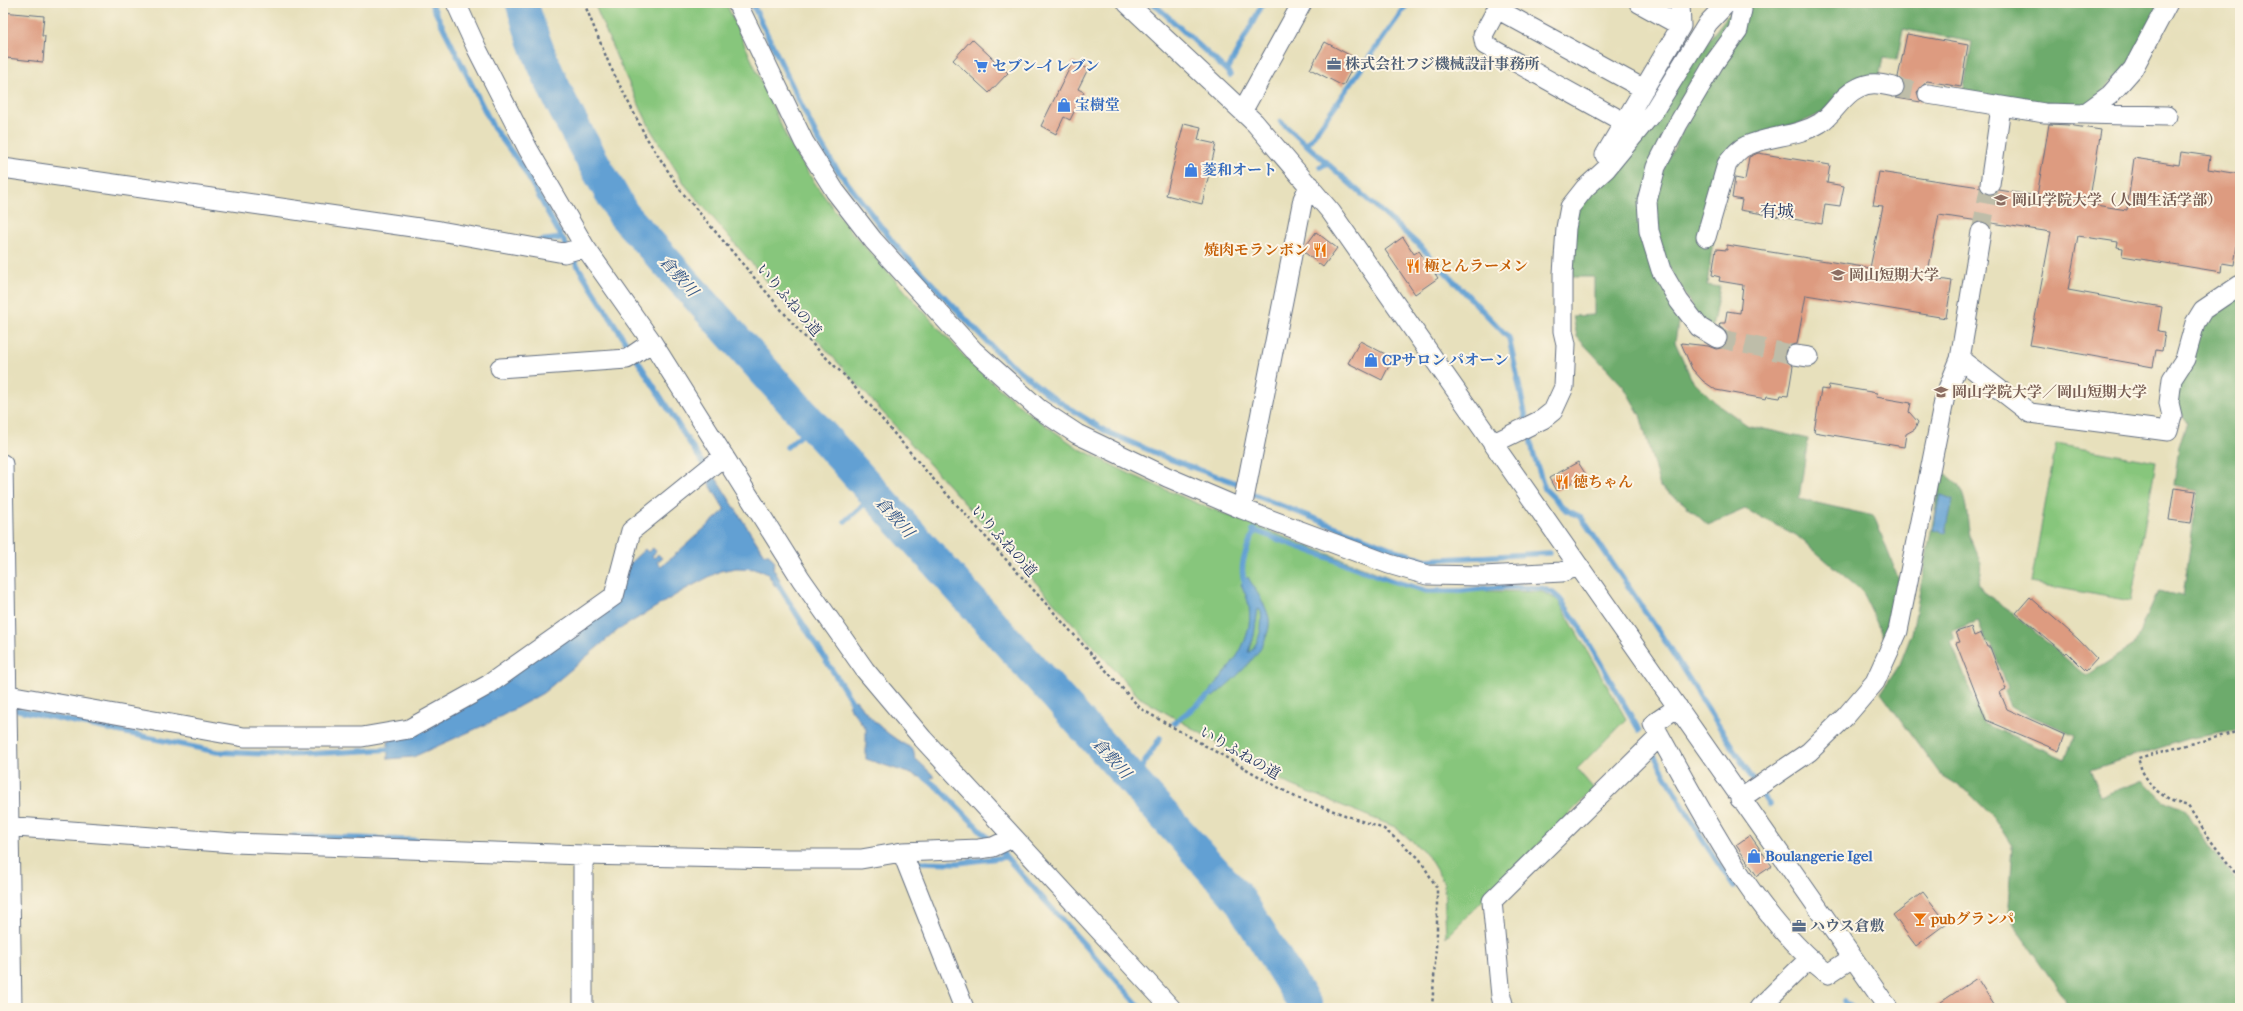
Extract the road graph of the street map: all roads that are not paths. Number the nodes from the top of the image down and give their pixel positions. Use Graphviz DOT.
graph roads {
  1 [pos="456,3"];
  2 [pos="737,3"];
  3 [pos="1127,3"];
  4 [pos="1302,3"];
  5 [pos="1639,3"];
  6 [pos="1680,3"];
  7 [pos="1727,3"];
  8 [pos="1737,3"];
  9 [pos="2168,3"];
  10 [pos="1499,6"];
  11 [pos="1681,26"];
  12 [pos="1894,87"];
  13 [pos="1644,89"];
  14 [pos="1928,94"];
  15 [pos="2001,107"];
  16 [pos="1243,110"];
  17 [pos="2084,114"];
  18 [pos="2167,116"];
  19 [pos="1620,120"];
  20 [pos="3,168"];
  21 [pos="1990,184"];
  22 [pos="1310,185"];
  23 [pos="1585,188"];
  24 [pos="1981,232"];
  25 [pos="1706,237"];
  26 [pos="574,250"];
  27 [pos="2240,284"];
  28 [pos="1717,338"];
  29 [pos="639,351"];
  30 [pos="1960,359"];
  31 [pos="500,368"];
  32 [pos="1494,443"];
  33 [pos="724,456"];
  34 [pos="3,464"];
  35 [pos="1245,498"];
  36 [pos="1579,566"];
  37 [pos="5,694"];
  38 [pos="1678,707"];
  39 [pos="1660,736"];
  40 [pos="1753,790"];
  41 [pos="8,823"];
  42 [pos="1002,843"];
  43 [pos="902,852"];
  44 [pos="583,855"];
  45 [pos="1852,958"];
  46 [pos="1809,959"];
  47 [pos="12,1008"];
  48 [pos="583,1008"];
  49 [pos="964,1008"];
  50 [pos="1171,1008"];
  51 [pos="1504,1008"];
  52 [pos="1759,1008"];
  53 [pos="1888,1008"];
  1 -- 26 [label="street"];
  2 -- 35 [label="street"];
  3 -- 16 [label="street"];
  4 -- 16 [label="street"];
  5 -- 11 [label="street"];
  6 -- 11 [label="street"];
  7 -- 23 [label="street"];
  8 -- 28 [label="street"];
  9 -- 17 [label="street"];
  10 -- 13 [label="street"];
  10 -- 19 [label="street"];
  11 -- 13 [label="street"];
  12 -- 25 [label="street"];
  13 -- 23 [label="street"];
  14 -- 15 [label="street"];
  15 -- 17 [label="street"];
  15 -- 21 [label="street"];
  16 -- 22 [label="street"];
  17 -- 18 [label="street"];
  20 -- 26 [label="street"];
  22 -- 32 [label="street"];
  22 -- 35 [label="street"];
  23 -- 32 [label="street"];
  24 -- 30 [label="street"];
  26 -- 29 [label="street"];
  27 -- 30 [label="street"];
  29 -- 31 [label="street"];
  29 -- 33 [label="street"];
  30 -- 40 [label="street"];
  32 -- 36 [label="street"];
  33 -- 37 [label="street"];
  33 -- 42 [label="street"];
  34 -- 37 [label="street"];
  35 -- 36 [label="street"];
  36 -- 38 [label="street"];
  37 -- 41 [label="street"];
  38 -- 39 [label="street"];
  38 -- 40 [label="street"];
  39 -- 46 [label="street"];
  39 -- 51 [label="street"];
  40 -- 45 [label="street"];
  41 -- 44 [label="street"];
  41 -- 47 [label="street"];
  42 -- 43 [label="street"];
  42 -- 50 [label="street"];
  43 -- 44 [label="street"];
  43 -- 49 [label="street"];
  44 -- 48 [label="street"];
  45 -- 46 [label="street"];
  45 -- 53 [label="street"];
  46 -- 52 [label="street"];
}
